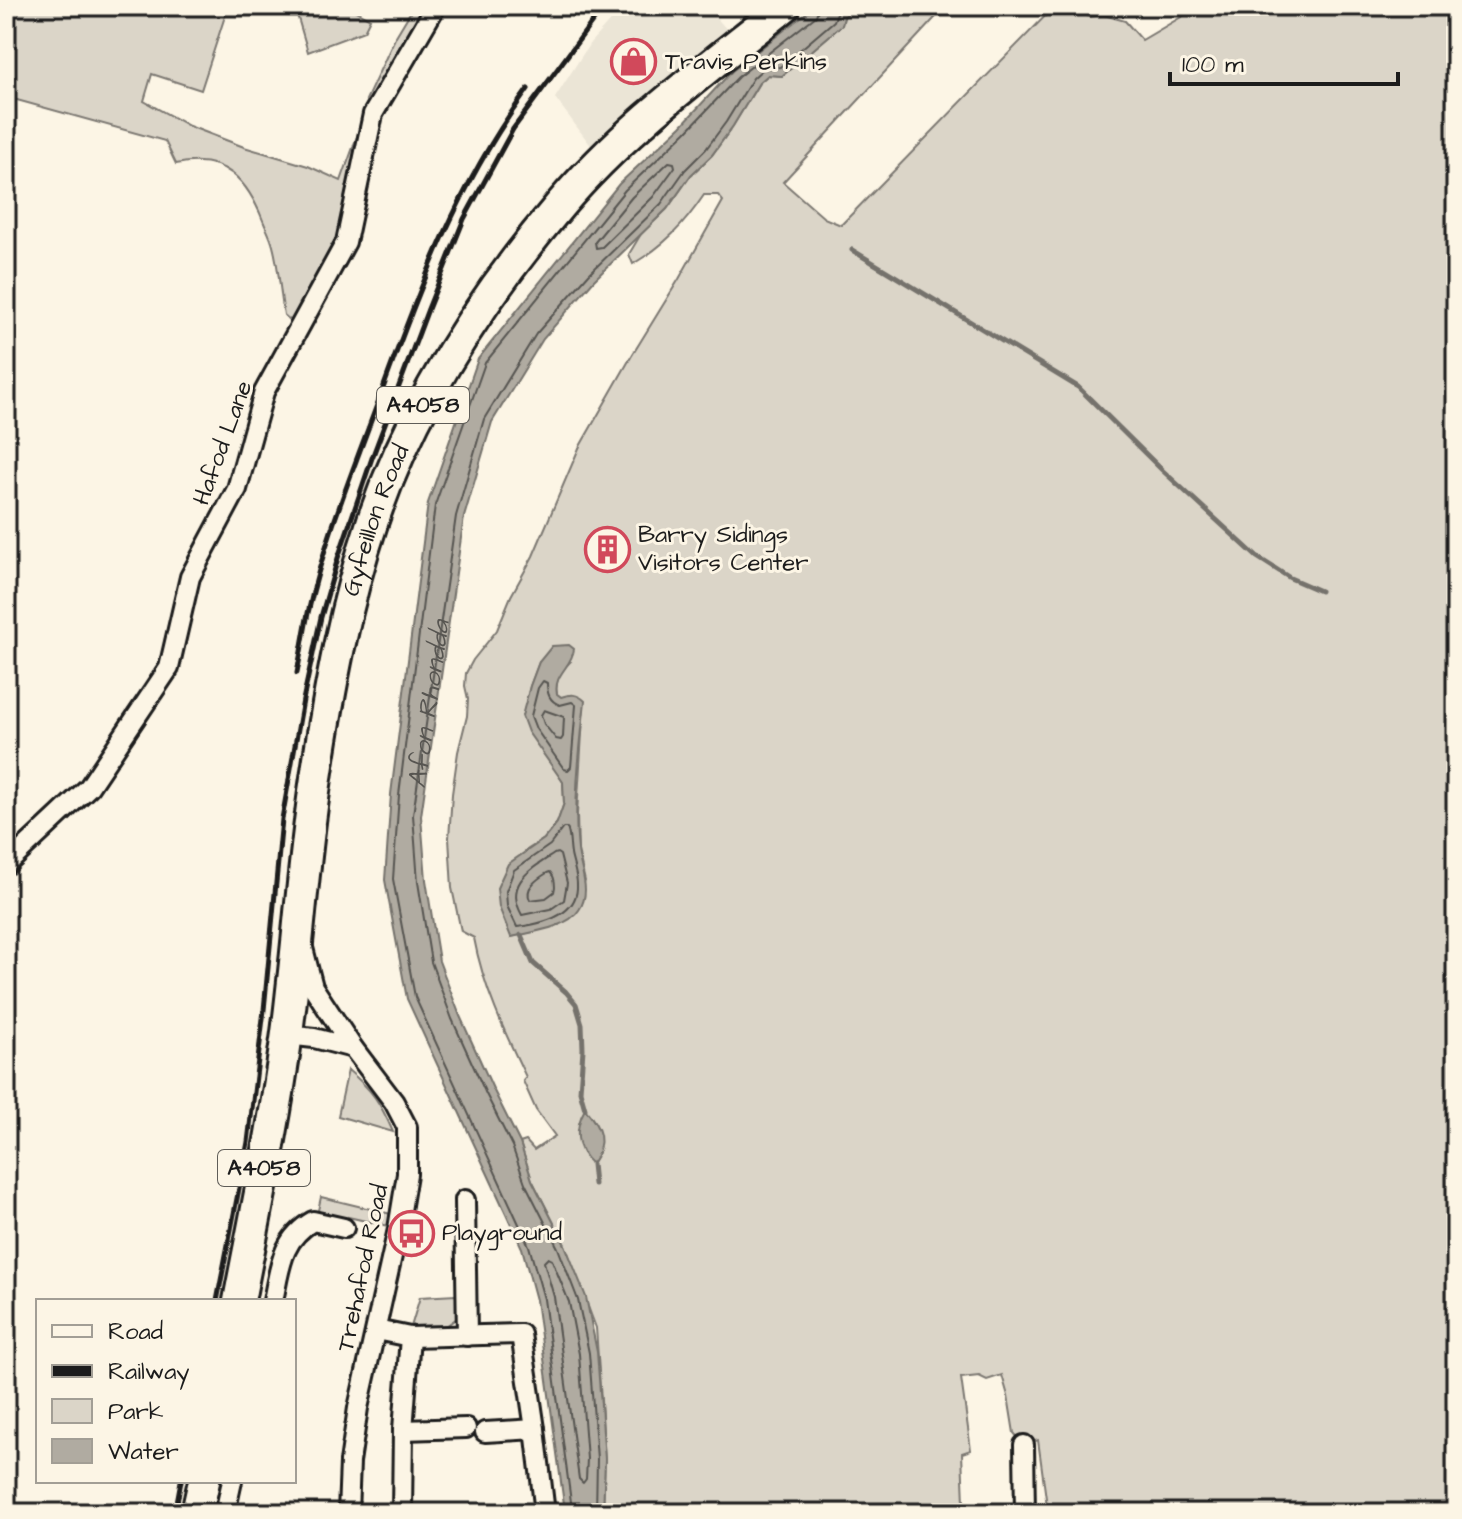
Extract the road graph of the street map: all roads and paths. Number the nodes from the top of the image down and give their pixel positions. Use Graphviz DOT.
graph roads {
  1 [pos="436,6"];
  2 [pos="785,6"];
  3 [pos="6,865"];
  4 [pos="298,930"];
  5 [pos="287,1035"];
  6 [pos="353,1048"];
  7 [pos="465,1200"];
  8 [pos="344,1228"];
  9 [pos="239,1299"];
  10 [pos="273,1299"];
  11 [pos="376,1330"];
  12 [pos="467,1336"];
  13 [pos="410,1337"];
  14 [pos="535,1429"];
  15 [pos="403,1430"];
  16 [pos="1024,1445"];
  17 [pos="204,1483"];
  18 [pos="232,1483"];
  19 [pos="197,1513"];
  20 [pos="225,1513"];
  21 [pos="348,1513"];
  22 [pos="402,1513"];
  23 [pos="545,1513"];
  24 [pos="1025,1513"];
  1 -- 3 [label="street, Hafod Lane"];
  2 -- 4 [label="main road, Gyfeillon Road / A4058"];
  4 -- 5 [label="main road, Gyfeillon Road / A4058"];
  4 -- 6 [label="street, Trehafod Road"];
  5 -- 6 [label="street"];
  5 -- 9 [label="main road, A4058"];
  6 -- 11 [label="street, Trehafod Road"];
  7 -- 12 [label="street"];
  8 -- 10 [label="street"];
  11 -- 13 [label="street"];
  11 -- 21 [label="street, Trehafod Road"];
  12 -- 13 [label="street"];
  12 -- 14 [label="street"];
  13 -- 15 [label="street"];
  14 -- 15 [label="street"];
  14 -- 23 [label="street"];
  15 -- 22 [label="street"];
  16 -- 24 [label="street"];
  17 -- 19 [label="main road"];
  18 -- 20 [label="street"];
}
